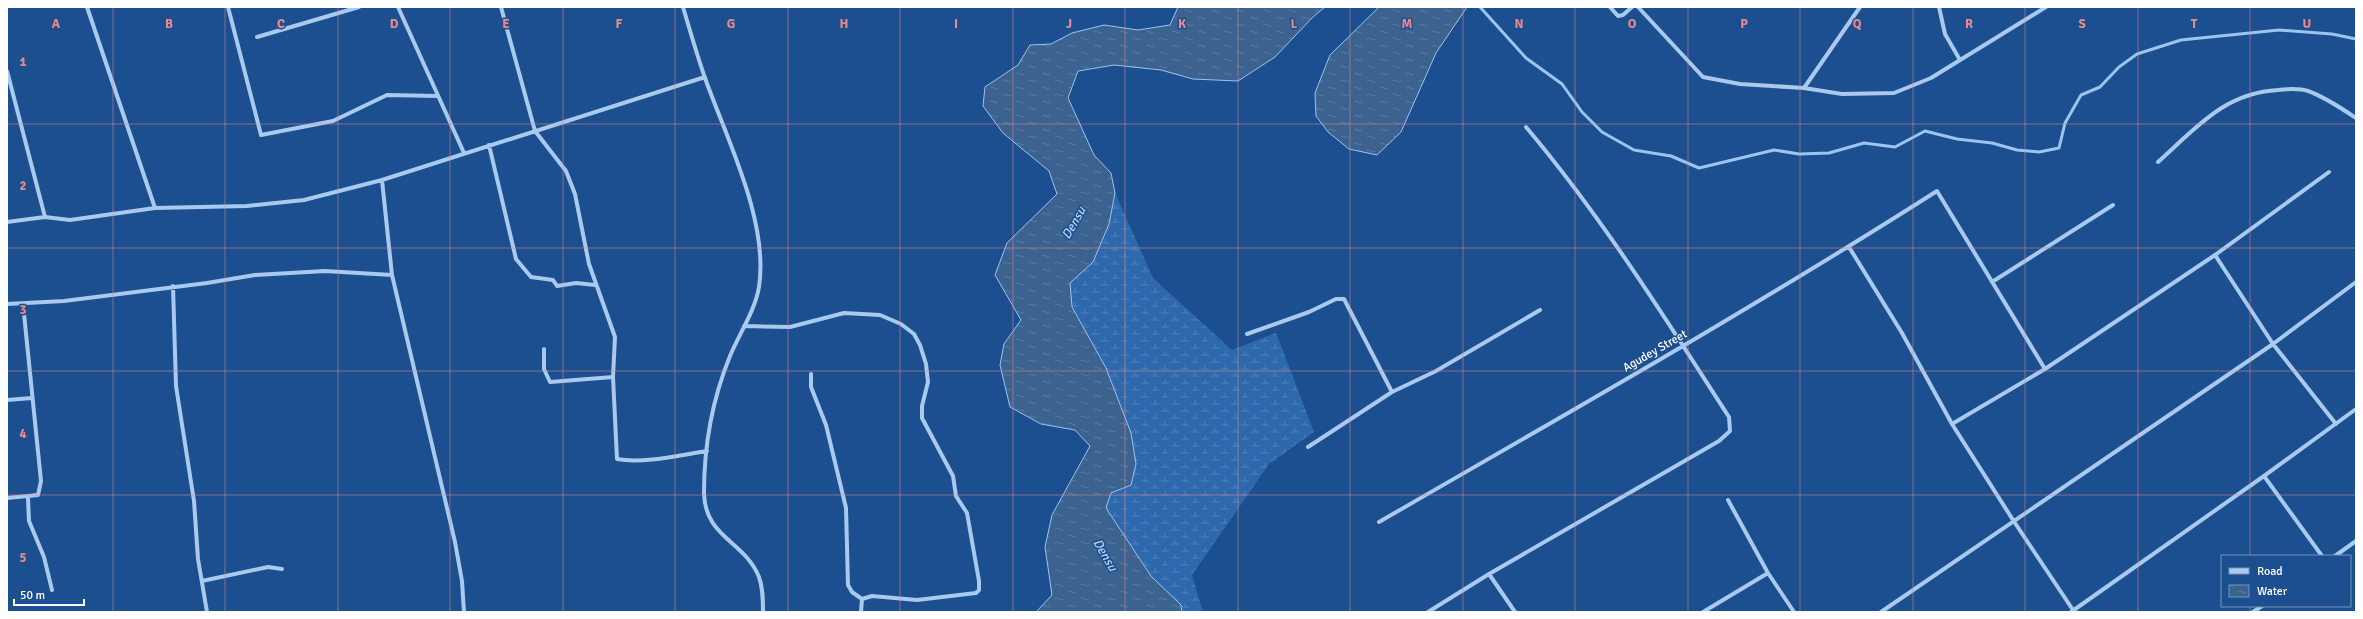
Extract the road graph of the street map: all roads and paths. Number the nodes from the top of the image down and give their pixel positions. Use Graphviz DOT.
graph roads {
  1 [pos="87,7"];
  2 [pos="228,7"];
  3 [pos="359,7"];
  4 [pos="398,7"];
  5 [pos="500,7"];
  6 [pos="683,7"];
  7 [pos="1610,7"];
  8 [pos="1632,7"];
  9 [pos="1638,7"];
  10 [pos="1860,7"];
  11 [pos="1939,7"];
  12 [pos="2046,7"];
  13 [pos="258,37"];
  14 [pos="1960,60"];
  15 [pos="7,71"];
  16 [pos="705,77"];
  17 [pos="1804,88"];
  18 [pos="438,96"];
  19 [pos="2356,118"];
  20 [pos="1526,127"];
  21 [pos="535,131"];
  22 [pos="489,145"];
  23 [pos="464,153"];
  24 [pos="2158,162"];
  25 [pos="2329,172"];
  26 [pos="382,180"];
  27 [pos="2113,205"];
  28 [pos="155,208"];
  29 [pos="45,217"];
  30 [pos="7,222"];
  31 [pos="1849,247"];
  32 [pos="2215,255"];
  33 [pos="392,275"];
  34 [pos="1992,282"];
  35 [pos="2356,282"];
  36 [pos="595,285"];
  37 [pos="173,286"];
  38 [pos="7,304"];
  39 [pos="23,304"];
  40 [pos="1540,310"];
  41 [pos="744,326"];
  42 [pos="1247,334"];
  43 [pos="2273,344"];
  44 [pos="1683,346"];
  45 [pos="544,349"];
  46 [pos="2045,369"];
  47 [pos="811,374"];
  48 [pos="613,377"];
  49 [pos="1392,392"];
  50 [pos="32,398"];
  51 [pos="7,400"];
  52 [pos="2356,409"];
  53 [pos="1952,424"];
  54 [pos="2336,424"];
  55 [pos="1308,447"];
  56 [pos="707,451"];
  57 [pos="2264,476"];
  58 [pos="7,498"];
  59 [pos="28,498"];
  60 [pos="1728,500"];
  61 [pos="2012,520"];
  62 [pos="1379,522"];
  63 [pos="2354,542"];
  64 [pos="2356,549"];
  65 [pos="2321,555"];
  66 [pos="2336,555"];
  67 [pos="282,569"];
  68 [pos="1768,573"];
  69 [pos="1489,574"];
  70 [pos="202,581"];
  71 [pos="52,590"];
  72 [pos="862,599"];
  73 [pos="2072,611"];
  74 [pos="207,612"];
  75 [pos="464,612"];
  76 [pos="763,612"];
  77 [pos="861,612"];
  78 [pos="1428,612"];
  79 [pos="1515,612"];
  80 [pos="1703,612"];
  81 [pos="1794,612"];
  82 [pos="1881,612"];
  1 -- 28 [label="street"];
  2 -- 18 [label="street"];
  3 -- 13 [label="street"];
  4 -- 18 [label="street"];
  5 -- 21 [label="street"];
  6 -- 16 [label="street"];
  7 -- 8 [label="street"];
  9 -- 17 [label="street"];
  10 -- 17 [label="street"];
  11 -- 14 [label="street"];
  12 -- 14 [label="street"];
  14 -- 17 [label="street"];
  15 -- 29 [label="street"];
  16 -- 21 [label="street"];
  16 -- 41 [label="street"];
  18 -- 23 [label="street"];
  19 -- 24 [label="street"];
  20 -- 44 [label="street"];
  21 -- 22 [label="street"];
  21 -- 36 [label="street"];
  22 -- 23 [label="street"];
  22 -- 36 [label="street"];
  23 -- 26 [label="street"];
  25 -- 32 [label="street"];
  26 -- 28 [label="street"];
  26 -- 33 [label="street"];
  27 -- 34 [label="street"];
  28 -- 29 [label="street"];
  29 -- 30 [label="street"];
  31 -- 34 [label="street, Agudey Street"];
  31 -- 44 [label="street, Agudey Street"];
  31 -- 53 [label="street"];
  32 -- 43 [label="street"];
  32 -- 46 [label="street"];
  33 -- 37 [label="street"];
  33 -- 75 [label="street"];
  34 -- 46 [label="street"];
  35 -- 43 [label="street"];
  36 -- 48 [label="street"];
  37 -- 39 [label="street"];
  37 -- 70 [label="street"];
  38 -- 39 [label="street"];
  39 -- 50 [label="street"];
  40 -- 49 [label="street"];
  41 -- 56 [label="street"];
  41 -- 72 [label="street"];
  42 -- 49 [label="street"];
  43 -- 54 [label="street"];
  43 -- 61 [label="street"];
  44 -- 62 [label="street, Agudey Street"];
  44 -- 69 [label="street"];
  45 -- 48 [label="street"];
  46 -- 53 [label="street"];
  47 -- 72 [label="street"];
  48 -- 56 [label="street"];
  49 -- 55 [label="street"];
  50 -- 51 [label="street"];
  50 -- 59 [label="street"];
  52 -- 54 [label="street"];
  53 -- 61 [label="street"];
  54 -- 57 [label="street"];
  56 -- 76 [label="street"];
  57 -- 65 [label="street"];
  57 -- 73 [label="street"];
  58 -- 59 [label="street"];
  59 -- 71 [label="street"];
  60 -- 68 [label="street"];
  61 -- 73 [label="street"];
  61 -- 82 [label="street"];
  63 -- 64 [label="street"];
  63 -- 66 [label="street"];
  67 -- 70 [label="street"];
  68 -- 80 [label="street"];
  68 -- 81 [label="street"];
  69 -- 78 [label="street"];
  69 -- 79 [label="street"];
  70 -- 74 [label="street"];
  72 -- 77 [label="street"];
}
